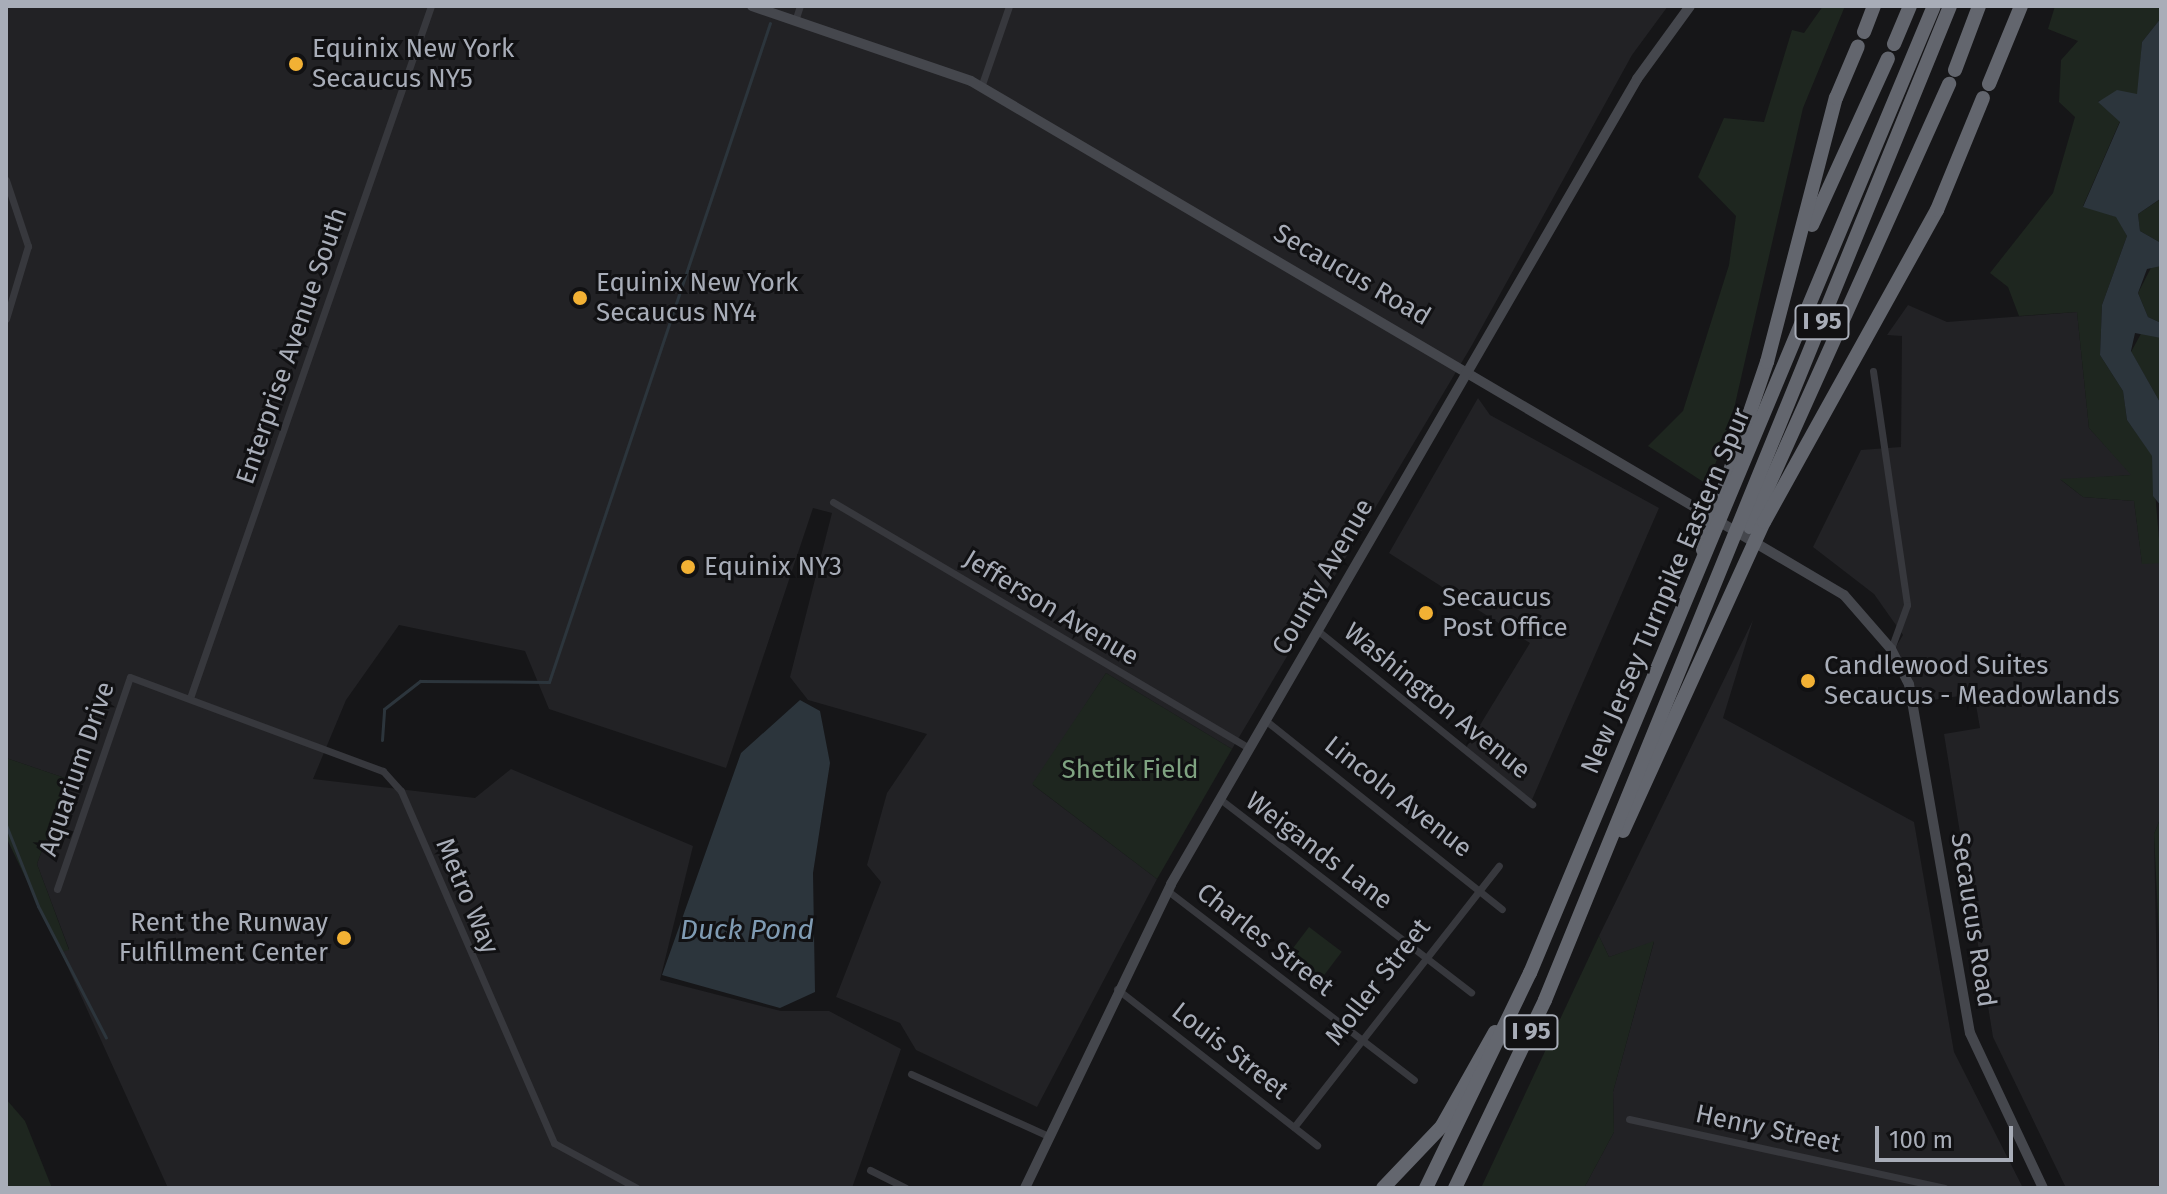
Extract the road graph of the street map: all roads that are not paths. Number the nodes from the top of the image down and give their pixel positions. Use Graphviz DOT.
graph roads {
  1 [pos="431,6"];
  2 [pos="752,6"];
  3 [pos="800,6"];
  4 [pos="1009,6"];
  5 [pos="1690,6"];
  6 [pos="1874,6"];
  7 [pos="1910,6"];
  8 [pos="1934,6"];
  9 [pos="1950,6"];
  10 [pos="1979,6"];
  11 [pos="2021,6"];
  12 [pos="795,21"];
  13 [pos="1989,84"];
  14 [pos="981,87"];
  15 [pos="1983,98"];
  16 [pos="6,180"];
  17 [pos="1798,255"];
  18 [pos="6,319"];
  19 [pos="1470,369"];
  20 [pos="1873,371"];
  21 [pos="833,502"];
  22 [pos="1694,589"];
  23 [pos="1317,630"];
  24 [pos="1694,638"];
  25 [pos="1891,649"];
  26 [pos="190,698"];
  27 [pos="1265,720"];
  28 [pos="1249,748"];
  29 [pos="1220,799"];
  30 [pos="1532,804"];
  31 [pos="1499,866"];
  32 [pos="1598,872"];
  33 [pos="1479,885"];
  34 [pos="57,889"];
  35 [pos="1168,891"];
  36 [pos="1502,909"];
  37 [pos="1424,956"];
  38 [pos="1530,973"];
  39 [pos="1117,988"];
  40 [pos="1471,992"];
  41 [pos="1358,1038"];
  42 [pos="911,1074"];
  43 [pos="1414,1080"];
  44 [pos="1629,1119"];
  45 [pos="1294,1127"];
  46 [pos="1048,1136"];
  47 [pos="1317,1145"];
  48 [pos="870,1170"];
  49 [pos="637,1188"];
  50 [pos="906,1188"];
  51 [pos="1025,1188"];
  52 [pos="1383,1188"];
  53 [pos="1426,1188"];
  54 [pos="1455,1188"];
  55 [pos="1945,1188"];
  56 [pos="2043,1188"];
  1 -- 26 [label="street, Enterprise Avenue South"];
  2 -- 12 [label="main road, Secaucus Road"];
  3 -- 12 [label="street"];
  4 -- 14 [label="street"];
  5 -- 19 [label="main road, County Avenue"];
  6 -- 17 [label="highway"];
  7 -- 17 [label="highway"];
  8 -- 22 [label="highway, New Jersey Turnpike Eastern Spur / I 95"];
  9 -- 24 [label="highway, New Jersey Turnpike Eastern Spur / I 95"];
  10 -- 24 [label="highway"];
  11 -- 13 [label="highway"];
  12 -- 14 [label="main road, Secaucus Road"];
  14 -- 19 [label="main road, Secaucus Road"];
  15 -- 32 [label="highway"];
  16 -- 18 [label="street"];
  17 -- 22 [label="highway"];
  19 -- 23 [label="main road, County Avenue"];
  19 -- 25 [label="main road, Secaucus Road"];
  20 -- 25 [label="street"];
  21 -- 28 [label="street, Jefferson Avenue"];
  22 -- 38 [label="highway, New Jersey Turnpike Eastern Spur / I 95"];
  23 -- 27 [label="main road, County Avenue"];
  23 -- 30 [label="street, Washington Avenue"];
  24 -- 32 [label="highway, New Jersey Turnpike Eastern Spur / I 95"];
  25 -- 56 [label="main road, Secaucus Road"];
  26 -- 34 [label="street, Aquarium Drive"];
  26 -- 49 [label="street, Metro Way"];
  27 -- 28 [label="main road, County Avenue"];
  27 -- 33 [label="street, Lincoln Avenue"];
  28 -- 29 [label="main road, County Avenue"];
  29 -- 35 [label="main road, County Avenue"];
  29 -- 37 [label="street, Weigands Lane"];
  31 -- 33 [label="street, Moller Street"];
  32 -- 54 [label="highway, New Jersey Turnpike Eastern Spur / I 95"];
  33 -- 36 [label="street, Lincoln Avenue"];
  33 -- 37 [label="street, Moller Street"];
  35 -- 39 [label="main road, County Avenue"];
  35 -- 41 [label="street, Charles Street"];
  37 -- 40 [label="street, Weigands Lane"];
  37 -- 41 [label="street, Moller Street"];
  38 -- 52 [label="highway"];
  38 -- 53 [label="highway, New Jersey Turnpike Eastern Spur / I 95"];
  39 -- 45 [label="street, Louis Street"];
  39 -- 46 [label="main road, County Avenue"];
  41 -- 43 [label="street, Charles Street"];
  41 -- 45 [label="street, Moller Street"];
  42 -- 46 [label="street"];
  44 -- 55 [label="street, Henry Street"];
  45 -- 47 [label="street, Louis Street"];
  46 -- 51 [label="main road, County Avenue"];
  48 -- 50 [label="street"];
}
